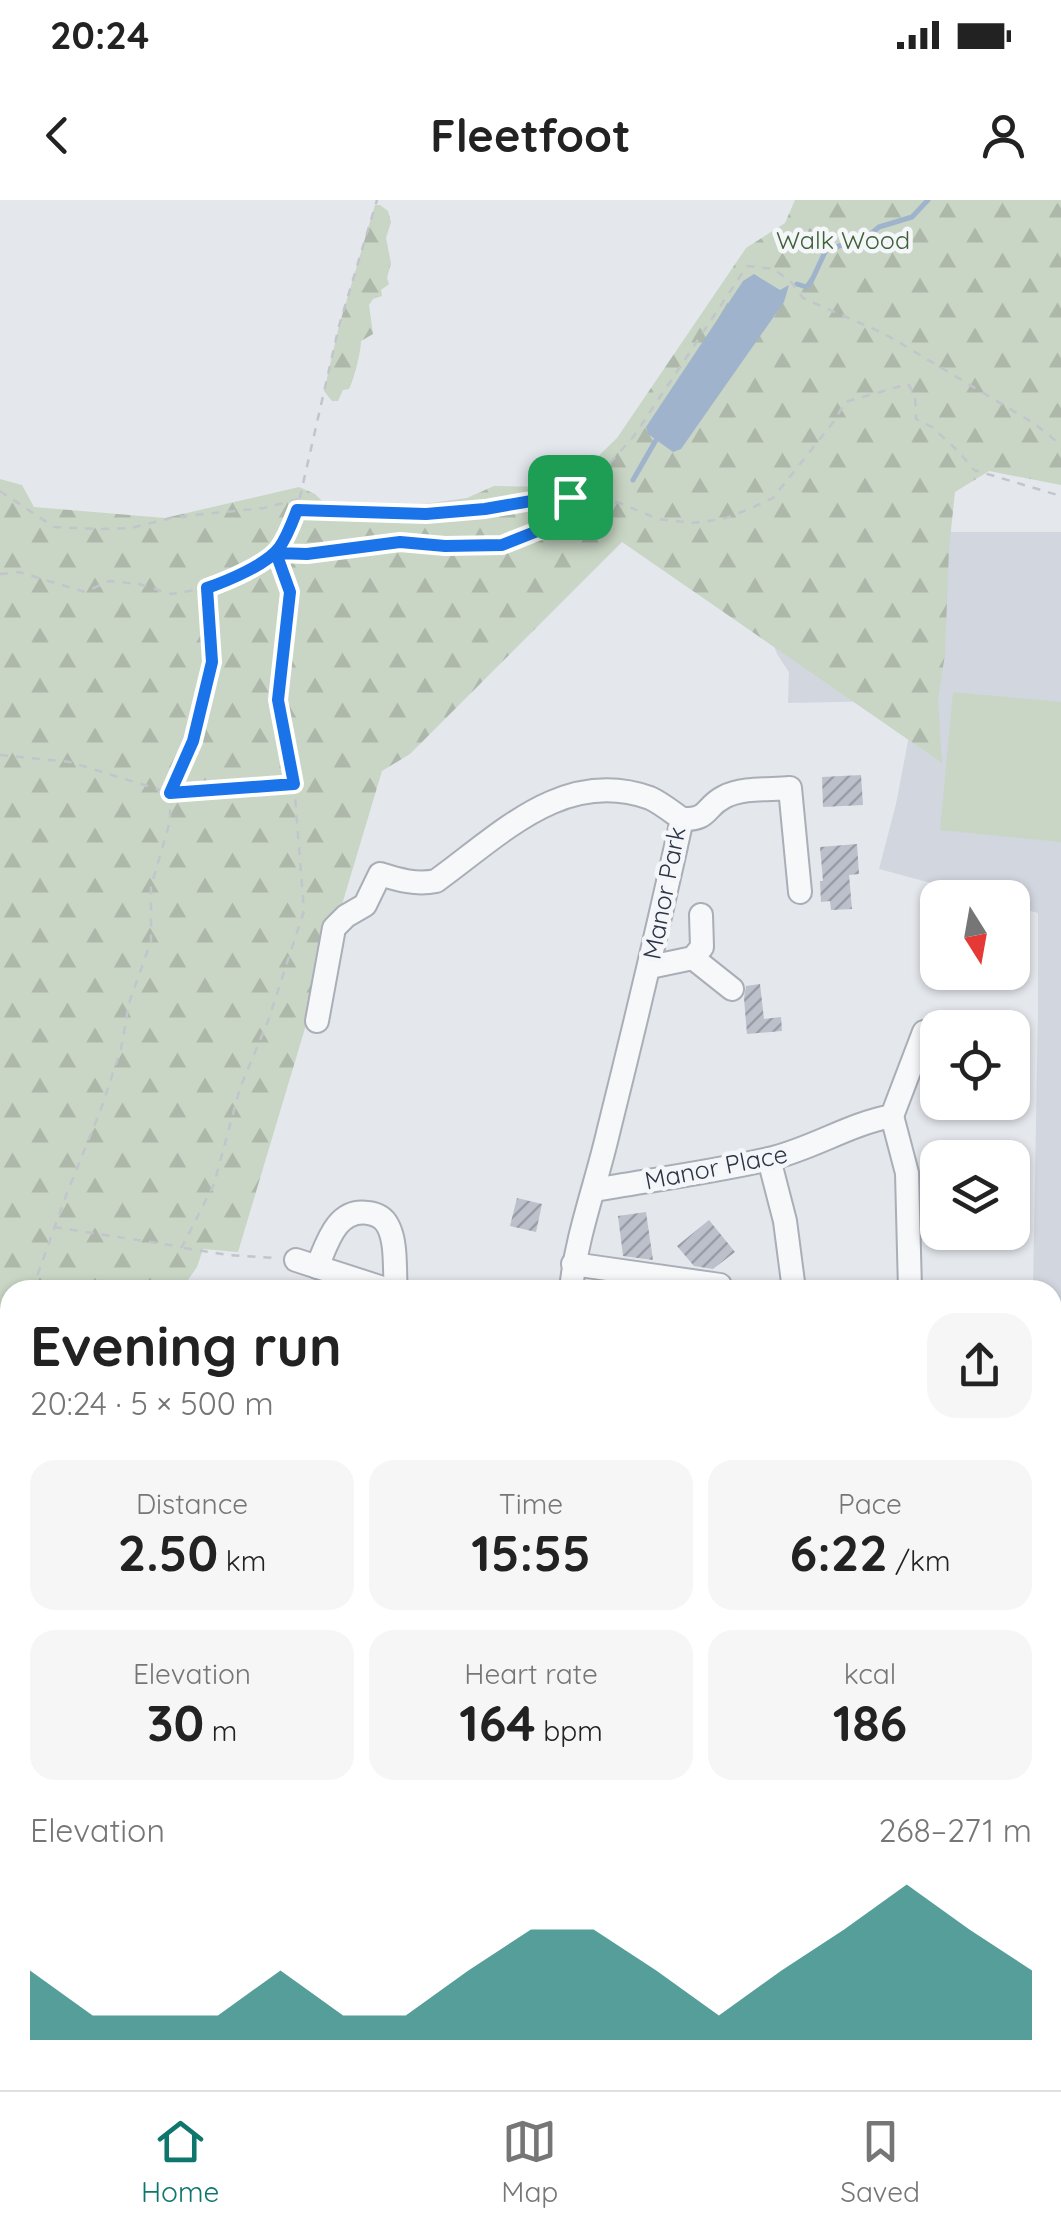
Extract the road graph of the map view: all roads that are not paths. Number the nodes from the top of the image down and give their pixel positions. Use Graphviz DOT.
graph roads {
  1 [pos="682,819"];
  2 [pos="800,892"];
  3 [pos="701,915"];
  4 [pos="694,958"];
  5 [pos="650,967"];
  6 [pos="732,988"];
  7 [pos="317,1021"];
  8 [pos="920,1042"];
  9 [pos="892,1116"];
  10 [pos="769,1159"];
  11 [pos="594,1190"];
  12 [pos="573,1264"];
  13 [pos="360,1280"];
  14 [pos="392,1280"];
  15 [pos="572,1280"];
  16 [pos="685,1280"];
  17 [pos="793,1280"];
  18 [pos="910,1280"];
  1 -- 2 [label="street"];
  1 -- 5 [label="street, Manor Park"];
  1 -- 7 [label="street, Manor Park"];
  3 -- 4 [label="street"];
  4 -- 5 [label="street"];
  4 -- 6 [label="street"];
  5 -- 11 [label="street, Manor Park"];
  8 -- 9 [label="street"];
  9 -- 10 [label="street, Manor Place"];
  9 -- 18 [label="street"];
  10 -- 11 [label="street, Manor Place"];
  10 -- 17 [label="street"];
  11 -- 12 [label="street, Manor Park"];
  12 -- 15 [label="street, Manor Park"];
  12 -- 16 [label="street"];
  13 -- 14 [label="street"];
}
